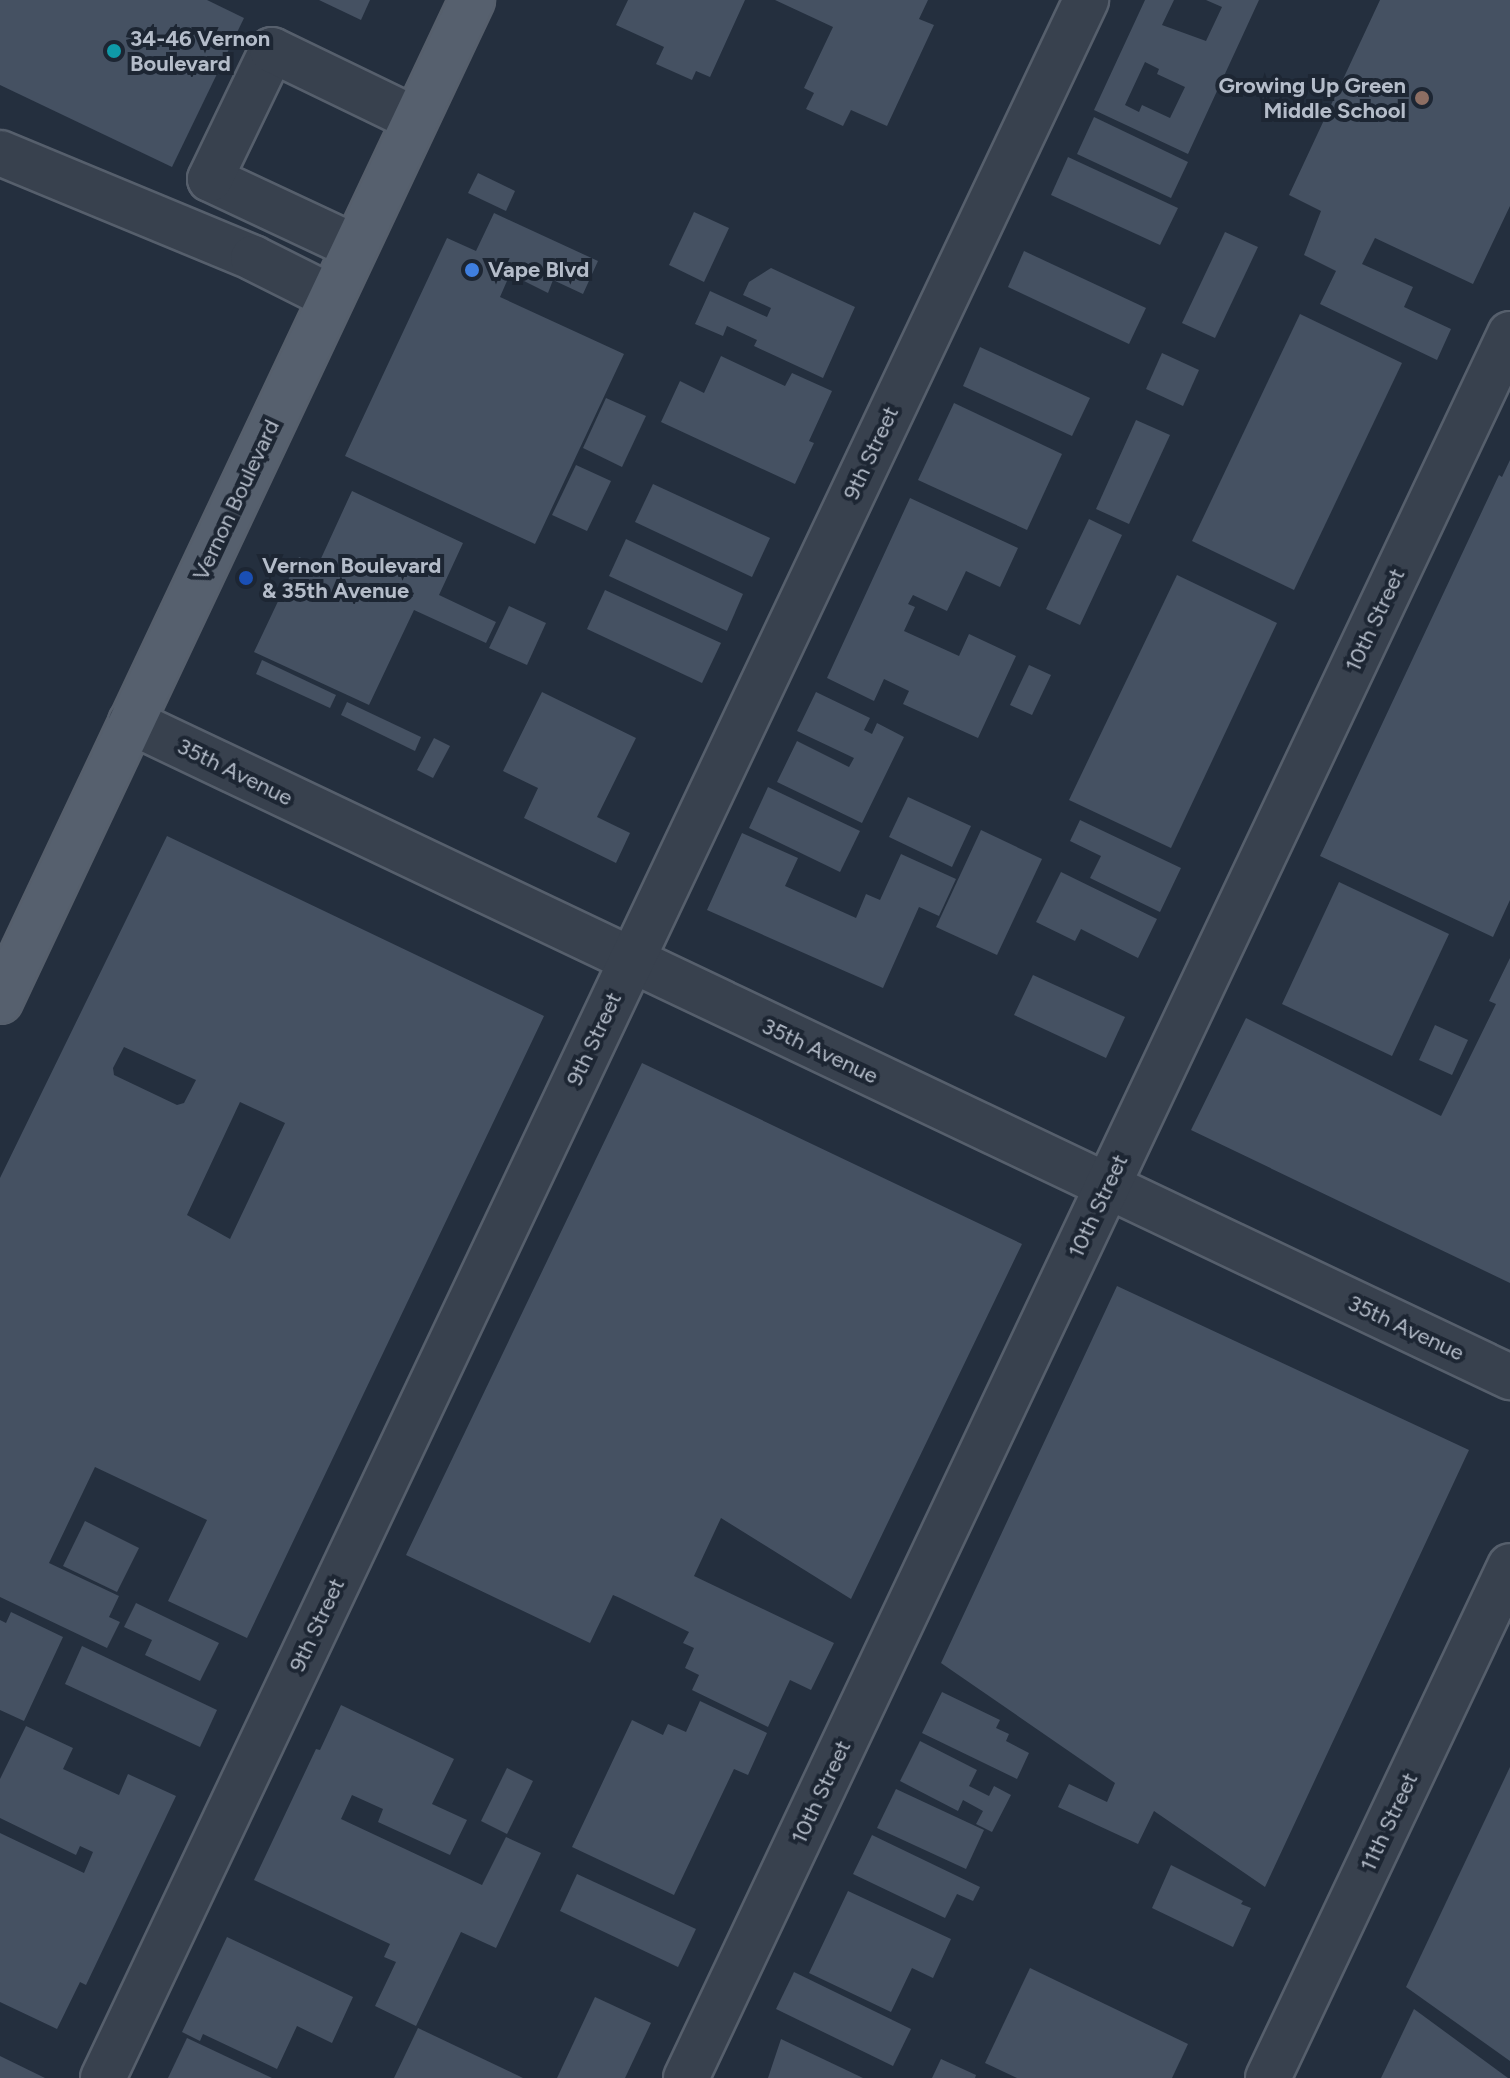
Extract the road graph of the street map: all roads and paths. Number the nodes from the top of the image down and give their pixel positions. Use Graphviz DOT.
graph roads {
  1 [pos="472,0"];
  2 [pos="1086,0"];
  3 [pos="415,119"];
  4 [pos="0,153"];
  5 [pos="355,247"];
  6 [pos="331,297"];
  7 [pos="1510,334"];
  8 [pos="131,722"];
  9 [pos="630,961"];
  10 [pos="0,1001"];
  11 [pos="1107,1186"];
  12 [pos="1510,1377"];
  13 [pos="1510,1566"];
  14 [pos="103,2078"];
  15 [pos="686,2078"];
  16 [pos="1268,2078"];
  1 -- 3 [label="main road, Vernon Boulevard"];
  2 -- 9 [label="street, 9th Street"];
  3 -- 5 [label="main road, Vernon Boulevard"];
  3 -- 5 [label="street"];
  4 -- 6 [label="street"];
  5 -- 6 [label="main road, Vernon Boulevard"];
  6 -- 8 [label="main road, Vernon Boulevard"];
  7 -- 11 [label="street, 10th Street"];
  8 -- 9 [label="street, 35th Avenue"];
  8 -- 10 [label="main road, Vernon Boulevard"];
  9 -- 11 [label="street, 35th Avenue"];
  9 -- 14 [label="street, 9th Street"];
  11 -- 12 [label="street, 35th Avenue"];
  11 -- 15 [label="street, 10th Street"];
  13 -- 16 [label="street, 11th Street"];
}
